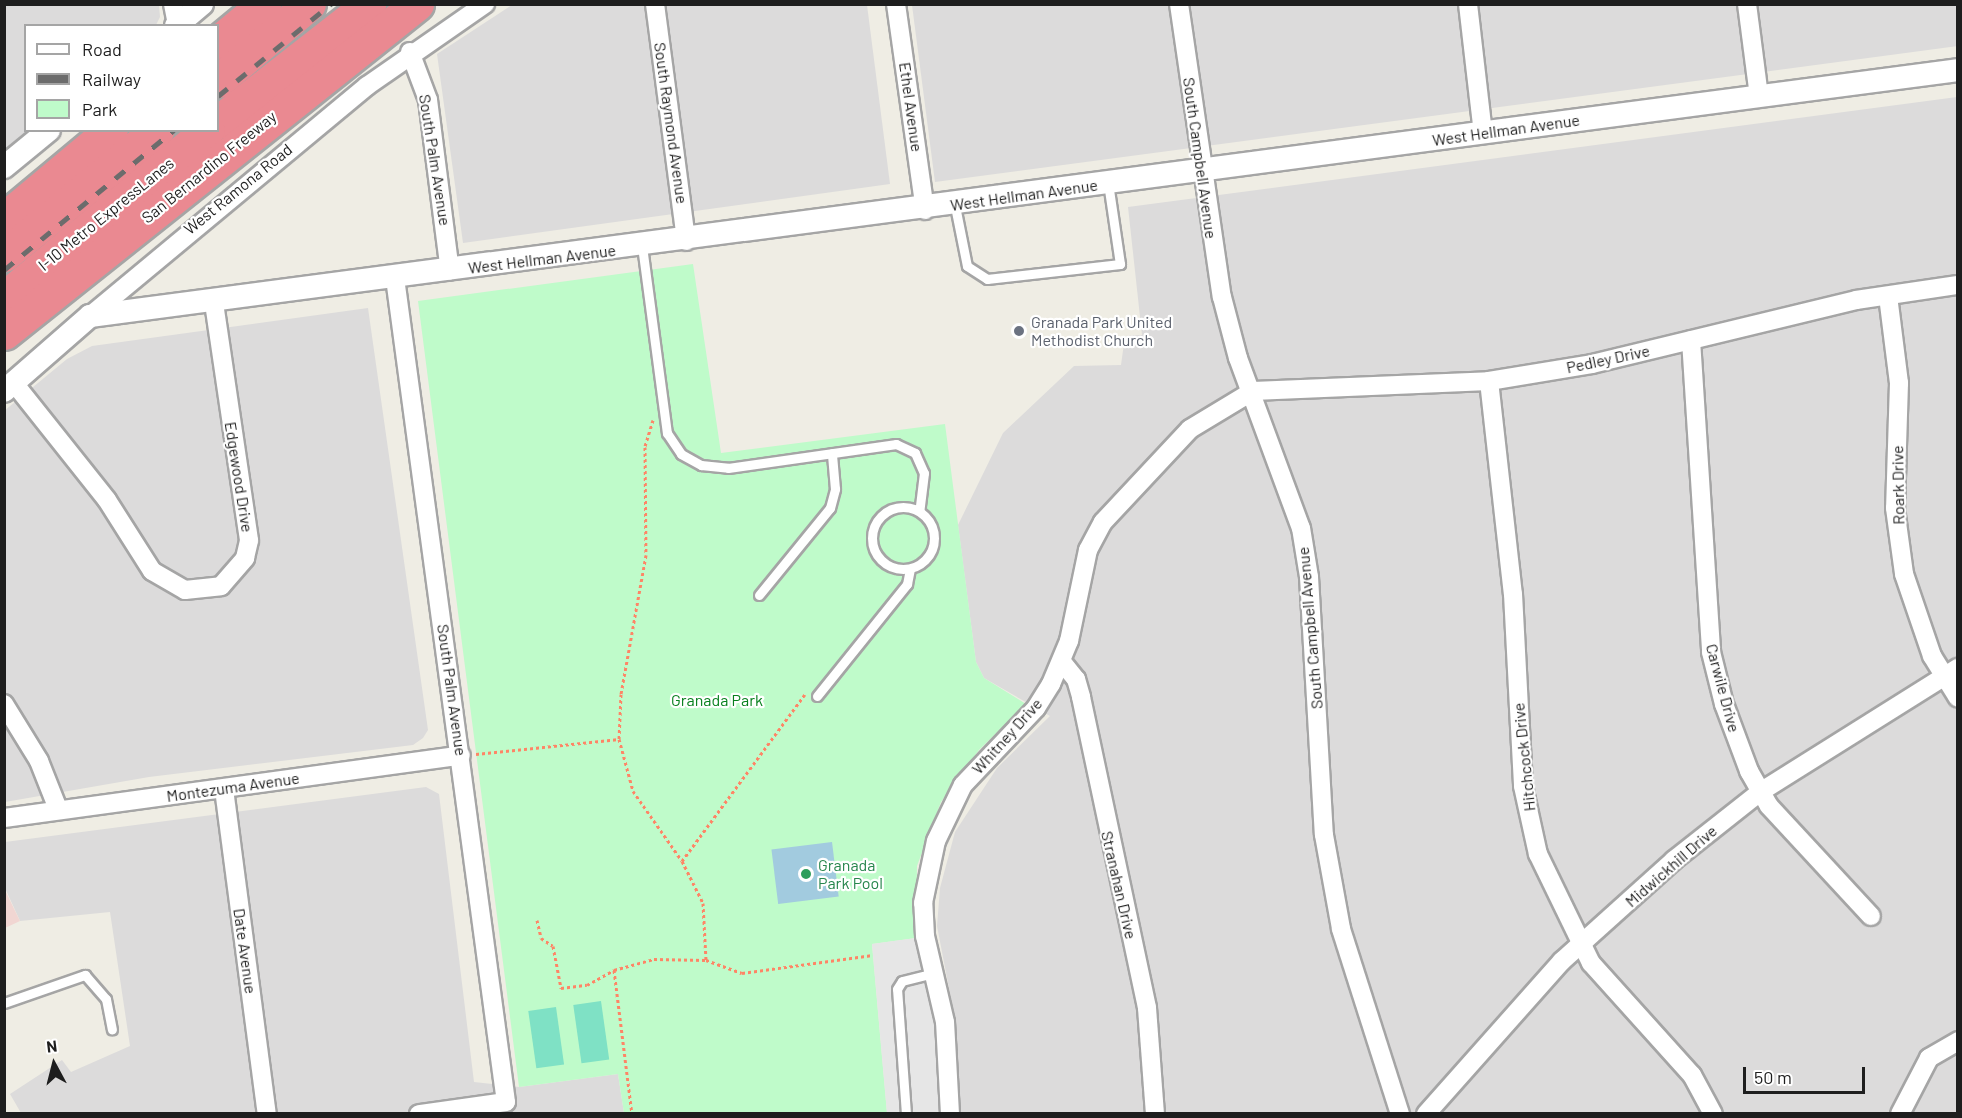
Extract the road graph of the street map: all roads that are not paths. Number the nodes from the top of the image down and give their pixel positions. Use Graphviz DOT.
graph roads {
  1 [pos="173,4"];
  2 [pos="202,4"];
  3 [pos="264,4"];
  4 [pos="309,4"];
  5 [pos="369,4"];
  6 [pos="417,4"];
  7 [pos="485,4"];
  8 [pos="655,4"];
  9 [pos="896,4"];
  10 [pos="1179,4"];
  11 [pos="1468,4"];
  12 [pos="1747,4"];
  13 [pos="177,24"];
  14 [pos="178,24"];
  15 [pos="219,41"];
  16 [pos="410,51"];
  17 [pos="1958,70"];
  18 [pos="219,80"];
  19 [pos="1759,96"];
  20 [pos="219,121"];
  21 [pos="47,132"];
  22 [pos="109,132"];
  23 [pos="155,132"];
  24 [pos="206,132"];
  25 [pos="1483,133"];
  26 [pos="4,168"];
  27 [pos="1200,171"];
  28 [pos="1108,183"];
  29 [pos="955,206"];
  30 [pos="925,210"];
  31 [pos="4,219"];
  32 [pos="686,241"];
  33 [pos="642,246"];
  34 [pos="4,255"];
  35 [pos="97,259"];
  36 [pos="450,271"];
  37 [pos="395,278"];
  38 [pos="1958,285"];
  39 [pos="1888,296"];
  40 [pos="4,298"];
  41 [pos="214,302"];
  42 [pos="90,316"];
  43 [pos="4,333"];
  44 [pos="1691,340"];
  45 [pos="4,343"];
  46 [pos="1489,381"];
  47 [pos="9,387"];
  48 [pos="1253,391"];
  49 [pos="832,453"];
  50 [pos="920,511"];
  51 [pos="910,568"];
  52 [pos="759,595"];
  53 [pos="1062,662"];
  54 [pos="1950,672"];
  55 [pos="817,696"];
  56 [pos="1958,698"];
  57 [pos="4,704"];
  58 [pos="467,754"];
  59 [pos="224,789"];
  60 [pos="1760,792"];
  61 [pos="58,809"];
  62 [pos="4,818"];
  63 [pos="1871,916"];
  64 [pos="1582,946"];
  65 [pos="933,973"];
  66 [pos="4,1003"];
  67 [pos="112,1029"];
  68 [pos="1958,1041"];
  69 [pos="267,1113"];
  70 [pos="419,1113"];
  71 [pos="906,1113"];
  72 [pos="950,1113"];
  73 [pos="1155,1113"];
  74 [pos="1400,1113"];
  75 [pos="1426,1113"];
  76 [pos="1713,1113"];
  77 [pos="1900,1113"];
  1 -- 13 [label="street"];
  2 -- 14 [label="street"];
  3 -- 15 [label="highway"];
  4 -- 18 [label="highway"];
  5 -- 20 [label="highway"];
  6 -- 35 [label="highway, San Bernardino Freeway"];
  7 -- 16 [label="street, West Ramona Road"];
  8 -- 32 [label="street, South Raymond Avenue"];
  9 -- 30 [label="street, Ethel Avenue"];
  10 -- 27 [label="street, South Campbell Avenue"];
  11 -- 25 [label="street"];
  12 -- 19 [label="street"];
  16 -- 36 [label="street, South Palm Avenue"];
  16 -- 42 [label="street, West Ramona Road"];
  17 -- 19 [label="street, West Hellman Avenue"];
  19 -- 25 [label="street, West Hellman Avenue"];
  21 -- 26 [label="street"];
  22 -- 31 [label="highway"];
  23 -- 34 [label="highway, I-10 Metro ExpressLanes"];
  24 -- 40 [label="highway, I-10 Metro ExpressLanes"];
  25 -- 27 [label="street, West Hellman Avenue"];
  27 -- 28 [label="street, West Hellman Avenue"];
  27 -- 48 [label="street, South Campbell Avenue"];
  28 -- 29 [label="street, West Hellman Avenue"];
  28 -- 29 [label="lane"];
  29 -- 30 [label="street, West Hellman Avenue"];
  30 -- 32 [label="street, West Hellman Avenue"];
  32 -- 33 [label="street, West Hellman Avenue"];
  33 -- 36 [label="street, West Hellman Avenue"];
  33 -- 49 [label="lane"];
  35 -- 43 [label="highway, San Bernardino Freeway"];
  35 -- 45 [label="highway"];
  36 -- 37 [label="street, West Hellman Avenue"];
  37 -- 41 [label="street, West Hellman Avenue"];
  37 -- 58 [label="street, South Palm Avenue"];
  38 -- 39 [label="street, Pedley Drive"];
  39 -- 44 [label="street, Pedley Drive"];
  39 -- 54 [label="street, Roark Drive"];
  41 -- 42 [label="street, West Hellman Avenue"];
  41 -- 47 [label="street, Edgewood Drive"];
  42 -- 47 [label="street, West Ramona Road"];
  44 -- 46 [label="street, Pedley Drive"];
  44 -- 60 [label="street, Carwile Drive"];
  46 -- 48 [label="street, Pedley Drive"];
  46 -- 64 [label="street, Hitchcock Drive"];
  48 -- 53 [label="street, Whitney Drive"];
  48 -- 74 [label="street, South Campbell Avenue"];
  49 -- 50 [label="lane"];
  49 -- 52 [label="lane"];
  50 -- 51 [label="lane"];
  50 -- 51 [label="lane"];
  51 -- 55 [label="lane"];
  53 -- 65 [label="street, Whitney Drive"];
  53 -- 73 [label="street, Stranahan Drive"];
  54 -- 56 [label="street, Roark Drive"];
  54 -- 60 [label="street, Midwickhill Drive"];
  57 -- 61 [label="street"];
  58 -- 59 [label="street, Montezuma Avenue"];
  58 -- 70 [label="street, South Palm Avenue"];
  59 -- 61 [label="street, Montezuma Avenue"];
  59 -- 69 [label="street, Date Avenue"];
  60 -- 63 [label="street, Carwile Drive"];
  60 -- 64 [label="street, Midwickhill Drive"];
  61 -- 62 [label="street, Montezuma Avenue"];
  64 -- 75 [label="street, Midwickhill Drive"];
  64 -- 76 [label="street, Hitchcock Drive"];
  65 -- 71 [label="lane"];
  65 -- 72 [label="street, Whitney Drive"];
  66 -- 67 [label="lane"];
  68 -- 77 [label="street"];
}
